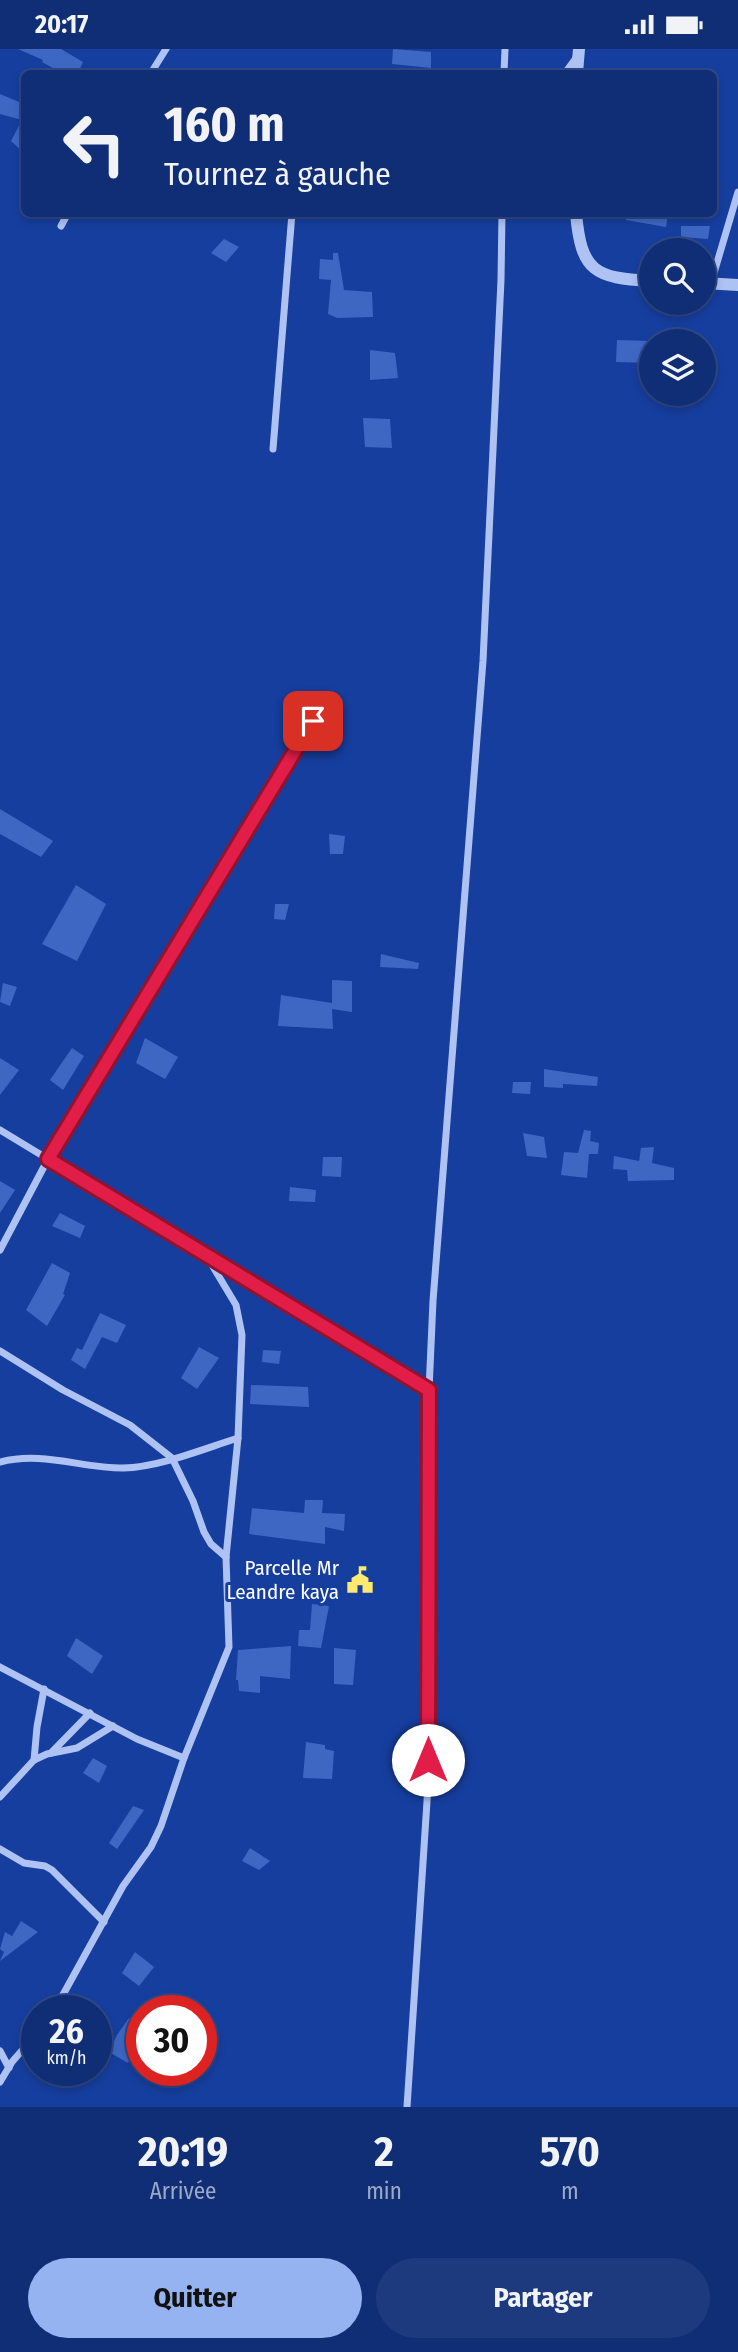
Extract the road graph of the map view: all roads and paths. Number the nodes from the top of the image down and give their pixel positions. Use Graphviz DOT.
graph roads {
  1 [pos="166,49"];
  2 [pos="505,49"];
  3 [pos="579,52"];
  4 [pos="153,70"];
  5 [pos="504,70"];
  6 [pos="567,70"];
  7 [pos="577,70"];
  8 [pos="738,192"];
  9 [pos="66,217"];
  10 [pos="292,217"];
  11 [pos="502,217"];
  12 [pos="577,217"];
  13 [pos="61,226"];
  14 [pos="716,257"];
  15 [pos="639,280"];
  16 [pos="716,284"];
  17 [pos="738,285"];
  18 [pos="273,449"];
  19 [pos="313,721"];
  20 [pos="0,1130"];
  21 [pos="48,1159"];
  22 [pos="0,1250"];
  23 [pos="206,1255"];
  24 [pos="0,1351"];
  25 [pos="429,1390"];
  26 [pos="239,1438"];
  27 [pos="172,1458"];
  28 [pos="0,1462"];
  29 [pos="226,1557"];
  30 [pos="0,1667"];
  31 [pos="44,1689"];
  32 [pos="90,1713"];
  33 [pos="113,1725"];
  34 [pos="50,1753"];
  35 [pos="184,1758"];
  36 [pos="34,1760"];
  37 [pos="0,1797"];
  38 [pos="0,1849"];
  39 [pos="104,1922"];
  40 [pos="63,1995"];
  41 [pos="0,2051"];
  42 [pos="21,2053"];
  43 [pos="9,2068"];
  44 [pos="0,2082"];
  45 [pos="407,2107"];
  1 -- 4 [label="street"];
  2 -- 5 [label="street"];
  3 -- 6 [label="street"];
  3 -- 7 [label="street"];
  8 -- 14 [label="street"];
  9 -- 13 [label="street"];
  10 -- 18 [label="street"];
  11 -- 25 [label="street"];
  12 -- 15 [label="street"];
  16 -- 17 [label="street"];
  19 -- 21 [label="street"];
  20 -- 21 [label="street"];
  21 -- 22 [label="street"];
  21 -- 23 [label="street"];
  23 -- 25 [label="street"];
  23 -- 26 [label="street"];
  24 -- 27 [label="street"];
  25 -- 45 [label="street"];
  26 -- 27 [label="street"];
  26 -- 29 [label="street"];
  27 -- 28 [label="street"];
  27 -- 29 [label="street"];
  29 -- 35 [label="street"];
  30 -- 31 [label="street"];
  31 -- 32 [label="street"];
  31 -- 36 [label="street"];
  32 -- 33 [label="street"];
  32 -- 34 [label="street"];
  33 -- 34 [label="street"];
  33 -- 35 [label="street"];
  34 -- 36 [label="street"];
  35 -- 39 [label="street"];
  36 -- 37 [label="street"];
  38 -- 39 [label="street"];
  39 -- 40 [label="street"];
  41 -- 43 [label="street"];
  42 -- 43 [label="street"];
  43 -- 44 [label="street"];
}
